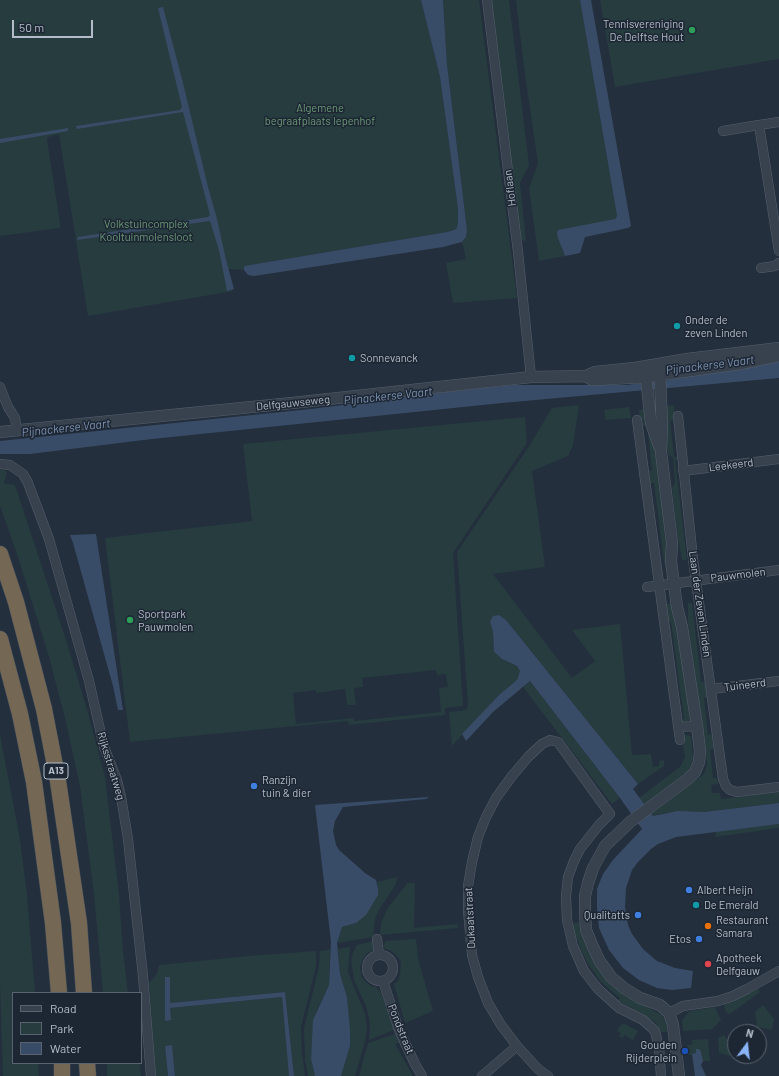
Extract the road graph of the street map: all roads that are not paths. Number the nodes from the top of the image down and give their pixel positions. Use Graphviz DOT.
graph roads {
  1 [pos="487,0"];
  2 [pos="779,122"];
  3 [pos="759,125"];
  4 [pos="724,131"];
  5 [pos="777,223"];
  6 [pos="779,251"];
  7 [pos="779,263"];
  8 [pos="761,268"];
  9 [pos="779,348"];
  10 [pos="779,356"];
  11 [pos="652,365"];
  12 [pos="604,375"];
  13 [pos="531,377"];
  14 [pos="660,382"];
  15 [pos="647,383"];
  16 [pos="0,387"];
  17 [pos="678,416"];
  18 [pos="637,420"];
  19 [pos="17,431"];
  20 [pos="0,432"];
  21 [pos="661,452"];
  22 [pos="779,459"];
  23 [pos="0,464"];
  24 [pos="683,471"];
  25 [pos="0,554"];
  26 [pos="779,570"];
  27 [pos="696,580"];
  28 [pos="677,583"];
  29 [pos="659,586"];
  30 [pos="647,587"];
  31 [pos="0,639"];
  32 [pos="779,681"];
  33 [pos="711,689"];
  34 [pos="697,726"];
  35 [pos="678,727"];
  36 [pos="680,740"];
  37 [pos="779,787"];
  38 [pos="378,939"];
  39 [pos="379,955"];
  40 [pos="779,971"];
  41 [pos="383,981"];
  42 [pos="59,992"];
  43 [pos="84,992"];
  44 [pos="669,1013"];
  45 [pos="517,1046"];
  46 [pos="62,1064"];
  47 [pos="87,1064"];
  48 [pos="62,1076"];
  49 [pos="88,1076"];
  50 [pos="151,1076"];
  51 [pos="422,1076"];
  52 [pos="482,1076"];
  53 [pos="548,1076"];
  54 [pos="662,1076"];
  55 [pos="679,1076"];
  1 -- 13 [label="street, Hoflaan"];
  2 -- 3 [label="street"];
  3 -- 4 [label="street"];
  3 -- 5 [label="street"];
  5 -- 6 [label="street"];
  7 -- 8 [label="street"];
  9 -- 11 [label="street"];
  10 -- 14 [label="street"];
  11 -- 12 [label="street"];
  11 -- 14 [label="street"];
  11 -- 15 [label="street"];
  12 -- 13 [label="street, Delfgauwseweg"];
  12 -- 15 [label="street"];
  13 -- 19 [label="street, Delfgauwseweg"];
  14 -- 15 [label="street"];
  14 -- 21 [label="street, Laan der Zeven Linden"];
  15 -- 21 [label="street, Laan der Zeven Linden"];
  16 -- 19 [label="street"];
  17 -- 24 [label="street, Laan der Zeven Linden"];
  18 -- 29 [label="street"];
  19 -- 20 [label="street, Delfgauwseweg"];
  21 -- 28 [label="street, Laan der Zeven Linden"];
  22 -- 24 [label="street, Leekeerd"];
  23 -- 50 [label="street, Rijksstraatweg"];
  24 -- 27 [label="street, Laan der Zeven Linden"];
  25 -- 43 [label="highway, A13"];
  26 -- 27 [label="street, Pauwmolen"];
  27 -- 28 [label="street, Pauwmolen"];
  27 -- 33 [label="street, Laan der Zeven Linden"];
  28 -- 29 [label="street, Pauwmolen"];
  28 -- 34 [label="street, Laan der Zeven Linden"];
  29 -- 30 [label="street, Pauwmolen"];
  29 -- 35 [label="street"];
  31 -- 42 [label="highway, A13"];
  32 -- 33 [label="street, Tuineerd"];
  33 -- 37 [label="street, Laan der Zeven Linden"];
  34 -- 35 [label="street"];
  34 -- 44 [label="street, Laan der Zeven Linden"];
  35 -- 36 [label="street"];
  38 -- 39 [label="street"];
  39 -- 41 [label="street"];
  39 -- 41 [label="street"];
  40 -- 44 [label="street"];
  41 -- 51 [label="street, Pondstraat"];
  44 -- 55 [label="street"];
  45 -- 52 [label="street"];
  45 -- 53 [label="street, Dukaatstraat"];
  45 -- 54 [label="street, Dukaatstraat"];
  46 -- 48 [label="highway"];
  47 -- 49 [label="highway"];
}
